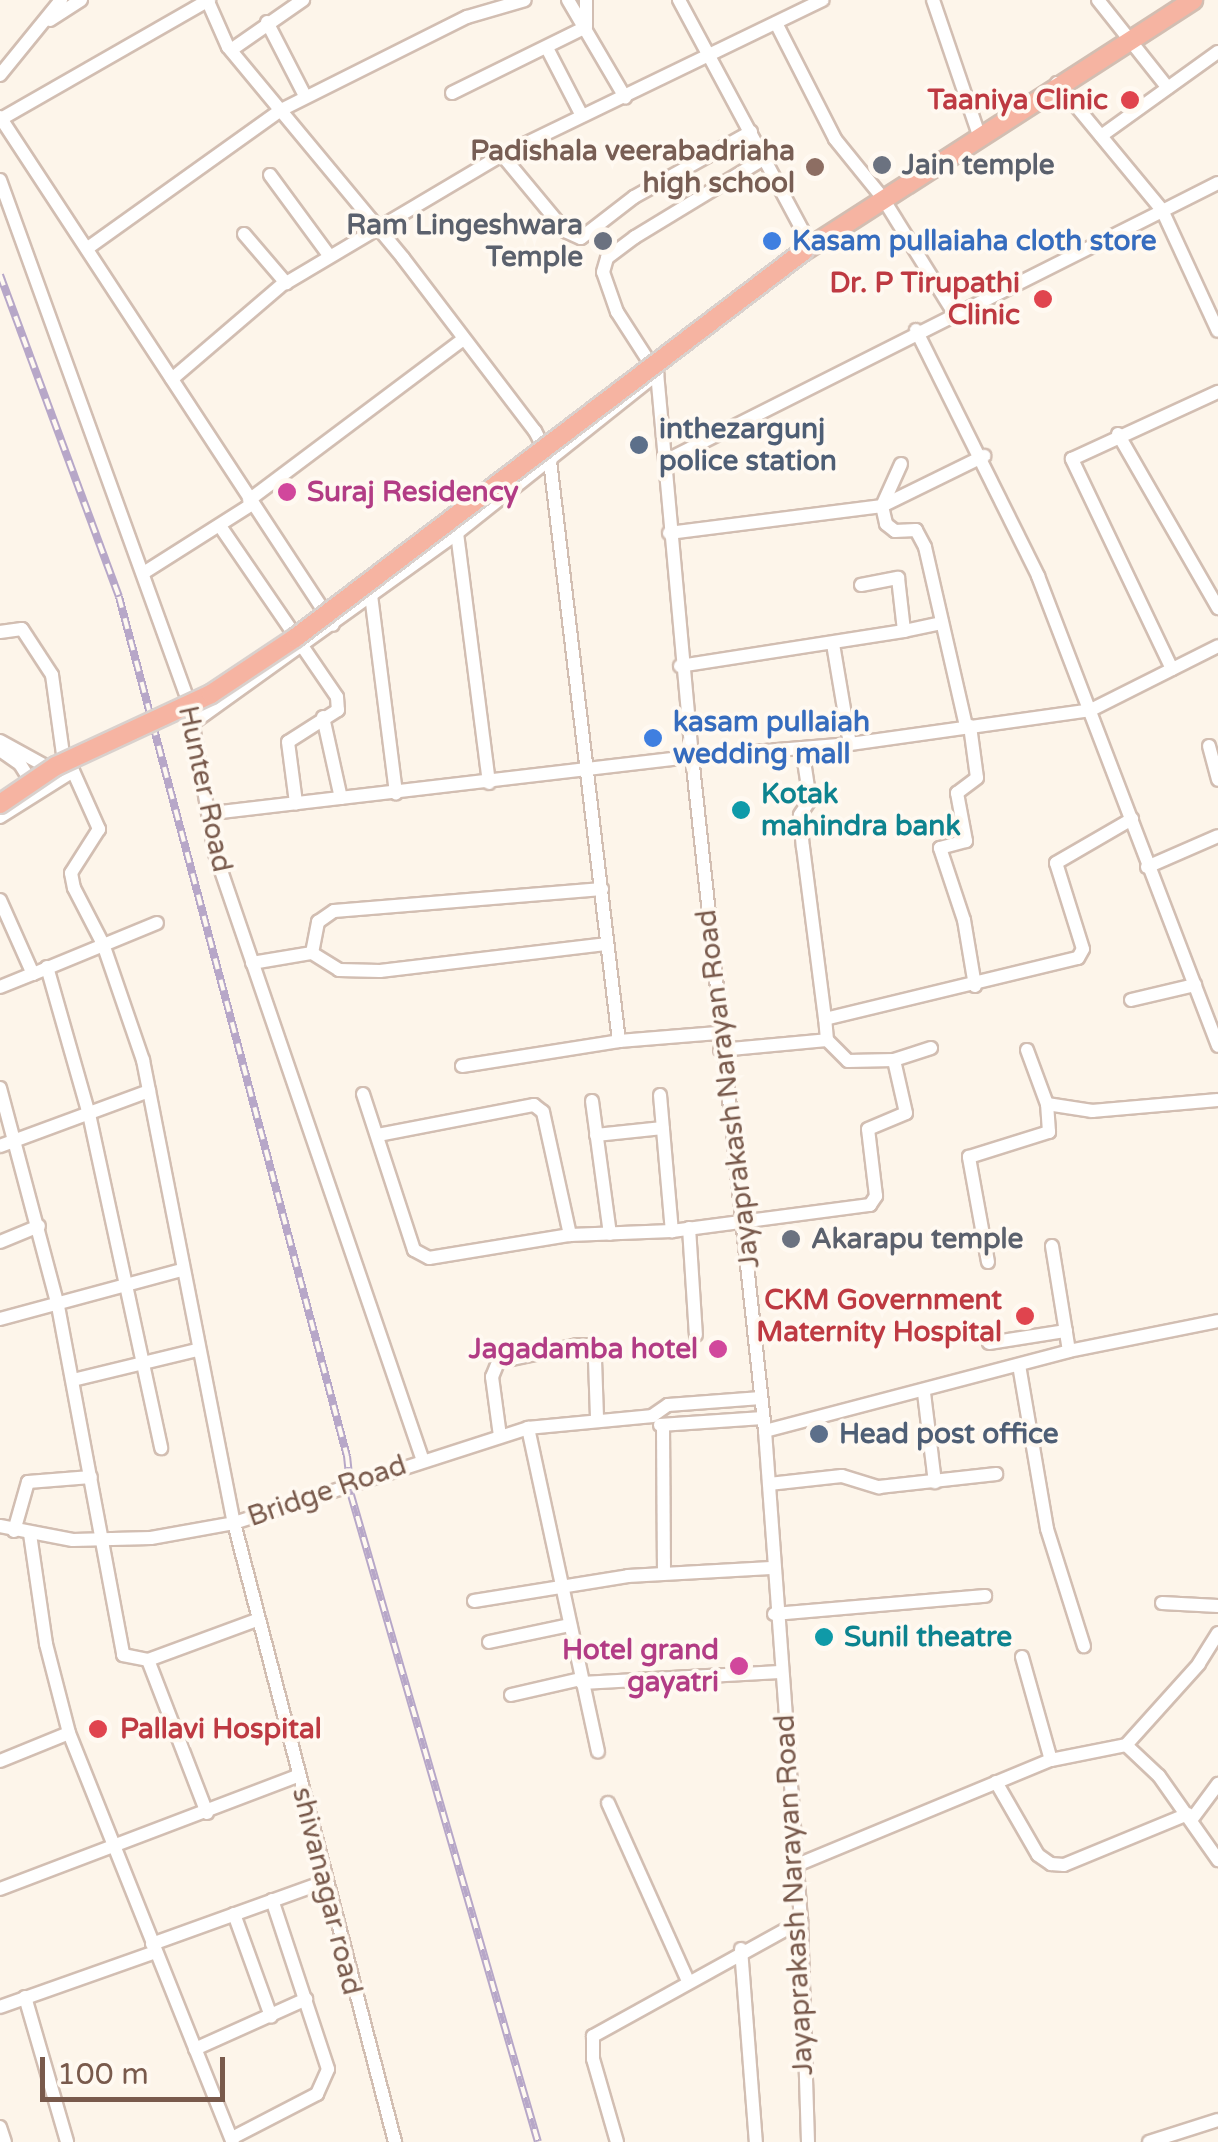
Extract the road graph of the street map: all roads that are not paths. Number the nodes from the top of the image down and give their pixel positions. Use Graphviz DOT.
graph roads {
  1 [pos="61,0"];
  2 [pos="81,0"];
  3 [pos="303,0"];
  4 [pos="524,0"];
  5 [pos="568,0"];
  6 [pos="586,0"];
  7 [pos="679,0"];
  8 [pos="823,0"];
  9 [pos="932,0"];
  10 [pos="1098,0"];
  11 [pos="1193,0"];
  12 [pos="209,2"];
  13 [pos="49,20"];
  14 [pos="267,22"];
  15 [pos="776,22"];
  16 [pos="586,28"];
  17 [pos="1124,41"];
  18 [pos="231,50"];
  19 [pos="548,50"];
  20 [pos="1218,52"];
  21 [pos="707,55"];
  22 [pos="0,75"];
  23 [pos="1056,83"];
  24 [pos="1168,88"];
  25 [pos="452,93"];
  26 [pos="304,96"];
  27 [pos="626,98"];
  28 [pos="280,110"];
  29 [pos="582,116"];
  30 [pos="0,118"];
  31 [pos="751,132"];
  32 [pos="979,134"];
  33 [pos="1101,136"];
  34 [pos="502,156"];
  35 [pos="765,158"];
  36 [pos="270,175"];
  37 [pos="0,180"];
  38 [pos="1218,182"];
  39 [pos="882,197"];
  40 [pos="1162,210"];
  41 [pos="372,227"];
  42 [pos="244,234"];
  43 [pos="88,248"];
  44 [pos="808,249"];
  45 [pos="328,254"];
  46 [pos="283,284"];
  47 [pos="954,313"];
  48 [pos="916,330"];
  49 [pos="1218,331"];
  50 [pos="462,340"];
  51 [pos="657,374"];
  52 [pos="172,379"];
  53 [pos="1218,392"];
  54 [pos="1118,434"];
  55 [pos="984,456"];
  56 [pos="665,461"];
  57 [pos="550,462"];
  58 [pos="901,464"];
  59 [pos="251,502"];
  60 [pos="882,506"];
  61 [pos="220,526"];
  62 [pos="457,533"];
  63 [pos="670,533"];
  64 [pos="144,572"];
  65 [pos="861,585"];
  66 [pos="371,595"];
  67 [pos="1218,608"];
  68 [pos="942,623"];
  69 [pos="333,624"];
  70 [pos="904,631"];
  71 [pos="0,632"];
  72 [pos="832,644"];
  73 [pos="1218,646"];
  74 [pos="302,648"];
  75 [pos="680,666"];
  76 [pos="1172,670"];
  77 [pos="1090,710"];
  78 [pos="323,717"];
  79 [pos="193,723"];
  80 [pos="968,726"];
  81 [pos="0,741"];
  82 [pos="850,744"];
  83 [pos="1209,746"];
  84 [pos="802,748"];
  85 [pos="0,750"];
  86 [pos="692,757"];
  87 [pos="51,769"];
  88 [pos="584,770"];
  89 [pos="73,771"];
  90 [pos="1218,780"];
  91 [pos="489,783"];
  92 [pos="396,793"];
  93 [pos="38,794"];
  94 [pos="341,798"];
  95 [pos="296,803"];
  96 [pos="0,804"];
  97 [pos="212,813"];
  98 [pos="0,816"];
  99 [pos="1132,819"];
  100 [pos="1218,836"];
  101 [pos="1147,867"];
  102 [pos="602,890"];
  103 [pos="0,900"];
  104 [pos="157,922"];
  105 [pos="103,944"];
  106 [pos="605,944"];
  107 [pos="312,953"];
  108 [pos="252,963"];
  109 [pos="47,967"];
  110 [pos="33,974"];
  111 [pos="1195,985"];
  112 [pos="975,986"];
  113 [pos="0,987"];
  114 [pos="1131,1000"];
  115 [pos="825,1019"];
  116 [pos="718,1033"];
  117 [pos="619,1040"];
  118 [pos="827,1040"];
  119 [pos="1218,1046"];
  120 [pos="932,1048"];
  121 [pos="720,1050"];
  122 [pos="1027,1050"];
  123 [pos="894,1060"];
  124 [pos="462,1066"];
  125 [pos="0,1088"];
  126 [pos="149,1090"];
  127 [pos="363,1094"];
  128 [pos="660,1095"];
  129 [pos="1218,1100"];
  130 [pos="592,1101"];
  131 [pos="1048,1104"];
  132 [pos="89,1114"];
  133 [pos="663,1128"];
  134 [pos="378,1135"];
  135 [pos="596,1135"];
  136 [pos="17,1140"];
  137 [pos="0,1146"];
  138 [pos="740,1221"];
  139 [pos="39,1226"];
  140 [pos="689,1228"];
  141 [pos="672,1231"];
  142 [pos="610,1234"];
  143 [pos="570,1235"];
  144 [pos="0,1242"];
  145 [pos="1052,1246"];
  146 [pos="988,1262"];
  147 [pos="182,1270"];
  148 [pos="123,1288"];
  149 [pos="58,1306"];
  150 [pos="0,1319"];
  151 [pos="1218,1320"];
  152 [pos="1066,1331"];
  153 [pos="696,1335"];
  154 [pos="990,1343"];
  155 [pos="198,1350"];
  156 [pos="1069,1351"];
  157 [pos="141,1363"];
  158 [pos="1019,1365"];
  159 [pos="73,1380"];
  160 [pos="924,1393"];
  161 [pos="761,1398"];
  162 [pos="652,1416"];
  163 [pos="597,1417"];
  164 [pos="764,1424"];
  165 [pos="663,1427"];
  166 [pos="528,1428"];
  167 [pos="500,1436"];
  168 [pos="162,1448"];
  169 [pos="422,1458"];
  170 [pos="996,1474"];
  171 [pos="91,1477"];
  172 [pos="936,1482"];
  173 [pos="769,1484"];
  174 [pos="234,1523"];
  175 [pos="7,1528"];
  176 [pos="30,1534"];
  177 [pos="102,1540"];
  178 [pos="771,1568"];
  179 [pos="664,1573"];
  180 [pos="562,1586"];
  181 [pos="986,1596"];
  182 [pos="474,1601"];
  183 [pos="1162,1603"];
  184 [pos="1218,1606"];
  185 [pos="774,1614"];
  186 [pos="257,1620"];
  187 [pos="570,1625"];
  188 [pos="1218,1637"];
  189 [pos="488,1642"];
  190 [pos="1084,1646"];
  191 [pos="1022,1657"];
  192 [pos="148,1660"];
  193 [pos="780,1672"];
  194 [pos="582,1681"];
  195 [pos="511,1695"];
  196 [pos="69,1733"];
  197 [pos="1126,1745"];
  198 [pos="598,1752"];
  199 [pos="1051,1760"];
  200 [pos="0,1761"];
  201 [pos="298,1776"];
  202 [pos="996,1782"];
  203 [pos="1218,1784"];
  204 [pos="608,1803"];
  205 [pos="207,1813"];
  206 [pos="1190,1816"];
  207 [pos="118,1843"];
  208 [pos="1218,1860"];
  209 [pos="797,1865"];
  210 [pos="324,1882"];
  211 [pos="0,1889"];
  212 [pos="272,1900"];
  213 [pos="234,1914"];
  214 [pos="800,1921"];
  215 [pos="154,1948"];
  216 [pos="741,1950"];
  217 [pos="687,1978"];
  218 [pos="25,1997"];
  219 [pos="306,1999"];
  220 [pos="0,2007"];
  221 [pos="270,2016"];
  222 [pos="195,2049"];
  223 [pos="1218,2120"];
  224 [pos="0,2128"];
  225 [pos="232,2140"];
  226 [pos="392,2141"];
  227 [pos="5,2142"];
  228 [pos="66,2142"];
  229 [pos="617,2142"];
  230 [pos="756,2142"];
  231 [pos="808,2142"];
  232 [pos="1149,2142"];
  1 -- 13 [label="street"];
  2 -- 13 [label="street"];
  3 -- 14 [label="street"];
  4 -- 26 [label="street"];
  5 -- 16 [label="street"];
  6 -- 16 [label="street"];
  7 -- 21 [label="street"];
  8 -- 15 [label="street"];
  9 -- 32 [label="street"];
  10 -- 17 [label="street"];
  11 -- 17 [label="highway"];
  12 -- 18 [label="street"];
  12 -- 30 [label="street"];
  13 -- 22 [label="street"];
  14 -- 18 [label="street"];
  14 -- 26 [label="street"];
  15 -- 21 [label="street"];
  15 -- 39 [label="street"];
  16 -- 19 [label="street"];
  16 -- 27 [label="street"];
  17 -- 23 [label="highway"];
  17 -- 24 [label="street"];
  18 -- 28 [label="street"];
  19 -- 25 [label="street"];
  19 -- 29 [label="street"];
  20 -- 24 [label="street"];
  21 -- 27 [label="street"];
  21 -- 31 [label="street"];
  23 -- 32 [label="highway"];
  23 -- 33 [label="street"];
  24 -- 33 [label="street"];
  26 -- 28 [label="street"];
  27 -- 29 [label="street"];
  28 -- 41 [label="street"];
  28 -- 43 [label="street"];
  29 -- 34 [label="street"];
  30 -- 43 [label="street"];
  31 -- 34 [label="street"];
  31 -- 35 [label="street"];
  32 -- 39 [label="highway"];
  33 -- 40 [label="street"];
  34 -- 41 [label="street"];
  35 -- 44 [label="street"];
  35 -- 51 [label="street"];
  36 -- 45 [label="street"];
  37 -- 64 [label="street, Hunter Road"];
  38 -- 40 [label="street"];
  39 -- 44 [label="highway"];
  39 -- 47 [label="street"];
  40 -- 47 [label="street"];
  40 -- 49 [label="street"];
  41 -- 45 [label="street"];
  41 -- 50 [label="street"];
  42 -- 46 [label="street"];
  43 -- 52 [label="street"];
  44 -- 87 [label="highway, bridge"];
  45 -- 46 [label="street"];
  46 -- 52 [label="street"];
  47 -- 48 [label="street"];
  48 -- 55 [label="street"];
  48 -- 56 [label="street"];
  50 -- 57 [label="street"];
  50 -- 59 [label="street"];
  51 -- 56 [label="street, Jayaprakash Narayan Road"];
  51 -- 57 [label="street"];
  52 -- 59 [label="street"];
  53 -- 54 [label="street"];
  54 -- 67 [label="street"];
  54 -- 76 [label="street"];
  55 -- 60 [label="street"];
  55 -- 77 [label="street"];
  56 -- 63 [label="street, Jayaprakash Narayan Road"];
  57 -- 62 [label="street"];
  57 -- 88 [label="street"];
  58 -- 60 [label="street"];
  59 -- 61 [label="street"];
  59 -- 69 [label="street"];
  60 -- 63 [label="street"];
  60 -- 68 [label="street"];
  61 -- 64 [label="street"];
  61 -- 74 [label="street"];
  62 -- 66 [label="street"];
  62 -- 91 [label="street"];
  63 -- 75 [label="street, Jayaprakash Narayan Road"];
  64 -- 79 [label="street, Hunter Road"];
  65 -- 70 [label="street"];
  66 -- 69 [label="street"];
  66 -- 92 [label="street"];
  68 -- 70 [label="street"];
  68 -- 80 [label="street"];
  69 -- 74 [label="street"];
  70 -- 72 [label="street"];
  71 -- 89 [label="street"];
  72 -- 75 [label="street"];
  72 -- 82 [label="street"];
  73 -- 76 [label="street"];
  74 -- 78 [label="street"];
  74 -- 79 [label="street"];
  75 -- 86 [label="street, Jayaprakash Narayan Road"];
  76 -- 77 [label="street"];
  77 -- 80 [label="street"];
  77 -- 99 [label="street"];
  78 -- 94 [label="street"];
  78 -- 95 [label="street"];
  79 -- 97 [label="street, Hunter Road"];
  80 -- 82 [label="street"];
  80 -- 112 [label="street"];
  81 -- 87 [label="street"];
  82 -- 84 [label="street"];
  83 -- 90 [label="street"];
  84 -- 86 [label="street"];
  84 -- 115 [label="street"];
  85 -- 93 [label="street"];
  86 -- 88 [label="street"];
  86 -- 116 [label="street, Jayaprakash Narayan Road"];
  87 -- 96 [label="highway, bridge"];
  88 -- 91 [label="street"];
  88 -- 102 [label="street"];
  89 -- 93 [label="street"];
  89 -- 105 [label="street, shivanagar road"];
  91 -- 92 [label="street"];
  92 -- 94 [label="street"];
  93 -- 98 [label="street"];
  94 -- 95 [label="street"];
  95 -- 97 [label="street"];
  97 -- 108 [label="street, Hunter Road"];
  99 -- 101 [label="street"];
  99 -- 112 [label="street"];
  100 -- 101 [label="street"];
  101 -- 111 [label="street"];
  102 -- 106 [label="street"];
  102 -- 107 [label="street"];
  103 -- 110 [label="street"];
  104 -- 105 [label="street"];
  105 -- 109 [label="street"];
  105 -- 126 [label="street, shivanagar road"];
  106 -- 107 [label="street"];
  106 -- 117 [label="street"];
  107 -- 108 [label="street"];
  108 -- 169 [label="street, Hunter Road"];
  109 -- 110 [label="street"];
  109 -- 132 [label="street"];
  110 -- 113 [label="street"];
  111 -- 114 [label="street"];
  111 -- 119 [label="street"];
  112 -- 115 [label="street"];
  115 -- 118 [label="street"];
  116 -- 117 [label="street"];
  116 -- 121 [label="street, Jayaprakash Narayan Road"];
  117 -- 124 [label="street"];
  118 -- 121 [label="street"];
  118 -- 123 [label="street"];
  120 -- 123 [label="street"];
  121 -- 138 [label="street, Jayaprakash Narayan Road"];
  122 -- 131 [label="street"];
  123 -- 138 [label="street"];
  125 -- 136 [label="street"];
  126 -- 132 [label="street"];
  126 -- 147 [label="street, shivanagar road"];
  127 -- 134 [label="street"];
  128 -- 133 [label="street"];
  129 -- 131 [label="street"];
  130 -- 135 [label="street"];
  131 -- 146 [label="street"];
  132 -- 136 [label="street"];
  132 -- 148 [label="street"];
  133 -- 135 [label="street"];
  133 -- 141 [label="street"];
  134 -- 143 [label="street"];
  134 -- 143 [label="street"];
  135 -- 142 [label="street"];
  136 -- 137 [label="street"];
  136 -- 139 [label="street"];
  138 -- 140 [label="street"];
  138 -- 161 [label="street, Jayaprakash Narayan Road"];
  139 -- 144 [label="street"];
  139 -- 149 [label="street"];
  140 -- 141 [label="street"];
  140 -- 153 [label="street"];
  141 -- 142 [label="street"];
  142 -- 143 [label="street"];
  145 -- 152 [label="street"];
  147 -- 148 [label="street"];
  147 -- 155 [label="street, shivanagar road"];
  148 -- 149 [label="street"];
  148 -- 157 [label="street"];
  149 -- 150 [label="street"];
  149 -- 159 [label="street"];
  151 -- 156 [label="street"];
  152 -- 154 [label="street"];
  152 -- 156 [label="street"];
  155 -- 157 [label="street"];
  155 -- 174 [label="street, shivanagar road"];
  156 -- 158 [label="street"];
  157 -- 159 [label="street"];
  157 -- 168 [label="street"];
  158 -- 160 [label="street"];
  158 -- 190 [label="street"];
  159 -- 171 [label="street"];
  160 -- 164 [label="street"];
  160 -- 172 [label="street"];
  161 -- 162 [label="street, Bridge Road"];
  161 -- 164 [label="street, Jayaprakash Narayan Road"];
  162 -- 163 [label="street, Bridge Road"];
  162 -- 165 [label="street"];
  163 -- 166 [label="street, Bridge Road"];
  163 -- 167 [label="street"];
  164 -- 165 [label="street"];
  164 -- 173 [label="street, Jayaprakash Narayan Road"];
  165 -- 179 [label="street"];
  166 -- 167 [label="street, Bridge Road"];
  166 -- 180 [label="street"];
  167 -- 169 [label="street, Bridge Road"];
  169 -- 174 [label="street, Bridge Road"];
  170 -- 172 [label="street"];
  171 -- 175 [label="street"];
  171 -- 177 [label="street"];
  172 -- 173 [label="street"];
  173 -- 178 [label="street, Jayaprakash Narayan Road"];
  174 -- 177 [label="street, Bridge Road"];
  174 -- 186 [label="street, shivanagar road"];
  175 -- 176 [label="street, Bridge Road"];
  176 -- 177 [label="street, Bridge Road"];
  176 -- 196 [label="street"];
  177 -- 192 [label="street"];
  178 -- 179 [label="street"];
  178 -- 185 [label="street, Jayaprakash Narayan Road"];
  179 -- 180 [label="street"];
  180 -- 182 [label="street"];
  180 -- 187 [label="street"];
  181 -- 185 [label="street"];
  183 -- 184 [label="street"];
  185 -- 193 [label="street, Jayaprakash Narayan Road"];
  186 -- 192 [label="street"];
  186 -- 201 [label="street, shivanagar road"];
  187 -- 189 [label="street"];
  187 -- 194 [label="street"];
  188 -- 197 [label="street"];
  191 -- 199 [label="street"];
  192 -- 205 [label="street"];
  193 -- 194 [label="street"];
  193 -- 209 [label="street, Jayaprakash Narayan Road"];
  194 -- 195 [label="street"];
  194 -- 198 [label="street"];
  196 -- 200 [label="street"];
  196 -- 207 [label="street"];
  197 -- 199 [label="street"];
  197 -- 206 [label="street"];
  199 -- 202 [label="street"];
  201 -- 205 [label="street"];
  201 -- 210 [label="street, shivanagar road"];
  202 -- 206 [label="street"];
  202 -- 209 [label="street"];
  203 -- 206 [label="street"];
  204 -- 217 [label="street"];
  205 -- 207 [label="street"];
  206 -- 208 [label="street"];
  207 -- 211 [label="street"];
  207 -- 215 [label="street"];
  209 -- 214 [label="street, Jayaprakash Narayan Road"];
  210 -- 212 [label="street"];
  210 -- 226 [label="street, shivanagar road"];
  212 -- 213 [label="street"];
  212 -- 219 [label="street"];
  213 -- 215 [label="street"];
  213 -- 221 [label="street"];
  214 -- 216 [label="street"];
  214 -- 231 [label="street, Jayaprakash Narayan Road"];
  215 -- 218 [label="street"];
  215 -- 222 [label="street"];
  216 -- 217 [label="street"];
  216 -- 230 [label="street"];
  217 -- 229 [label="street"];
  218 -- 220 [label="street"];
  218 -- 228 [label="street"];
  219 -- 221 [label="street"];
  219 -- 225 [label="street"];
  221 -- 222 [label="street"];
  222 -- 225 [label="street"];
  223 -- 232 [label="street"];
  224 -- 227 [label="street"];
}
